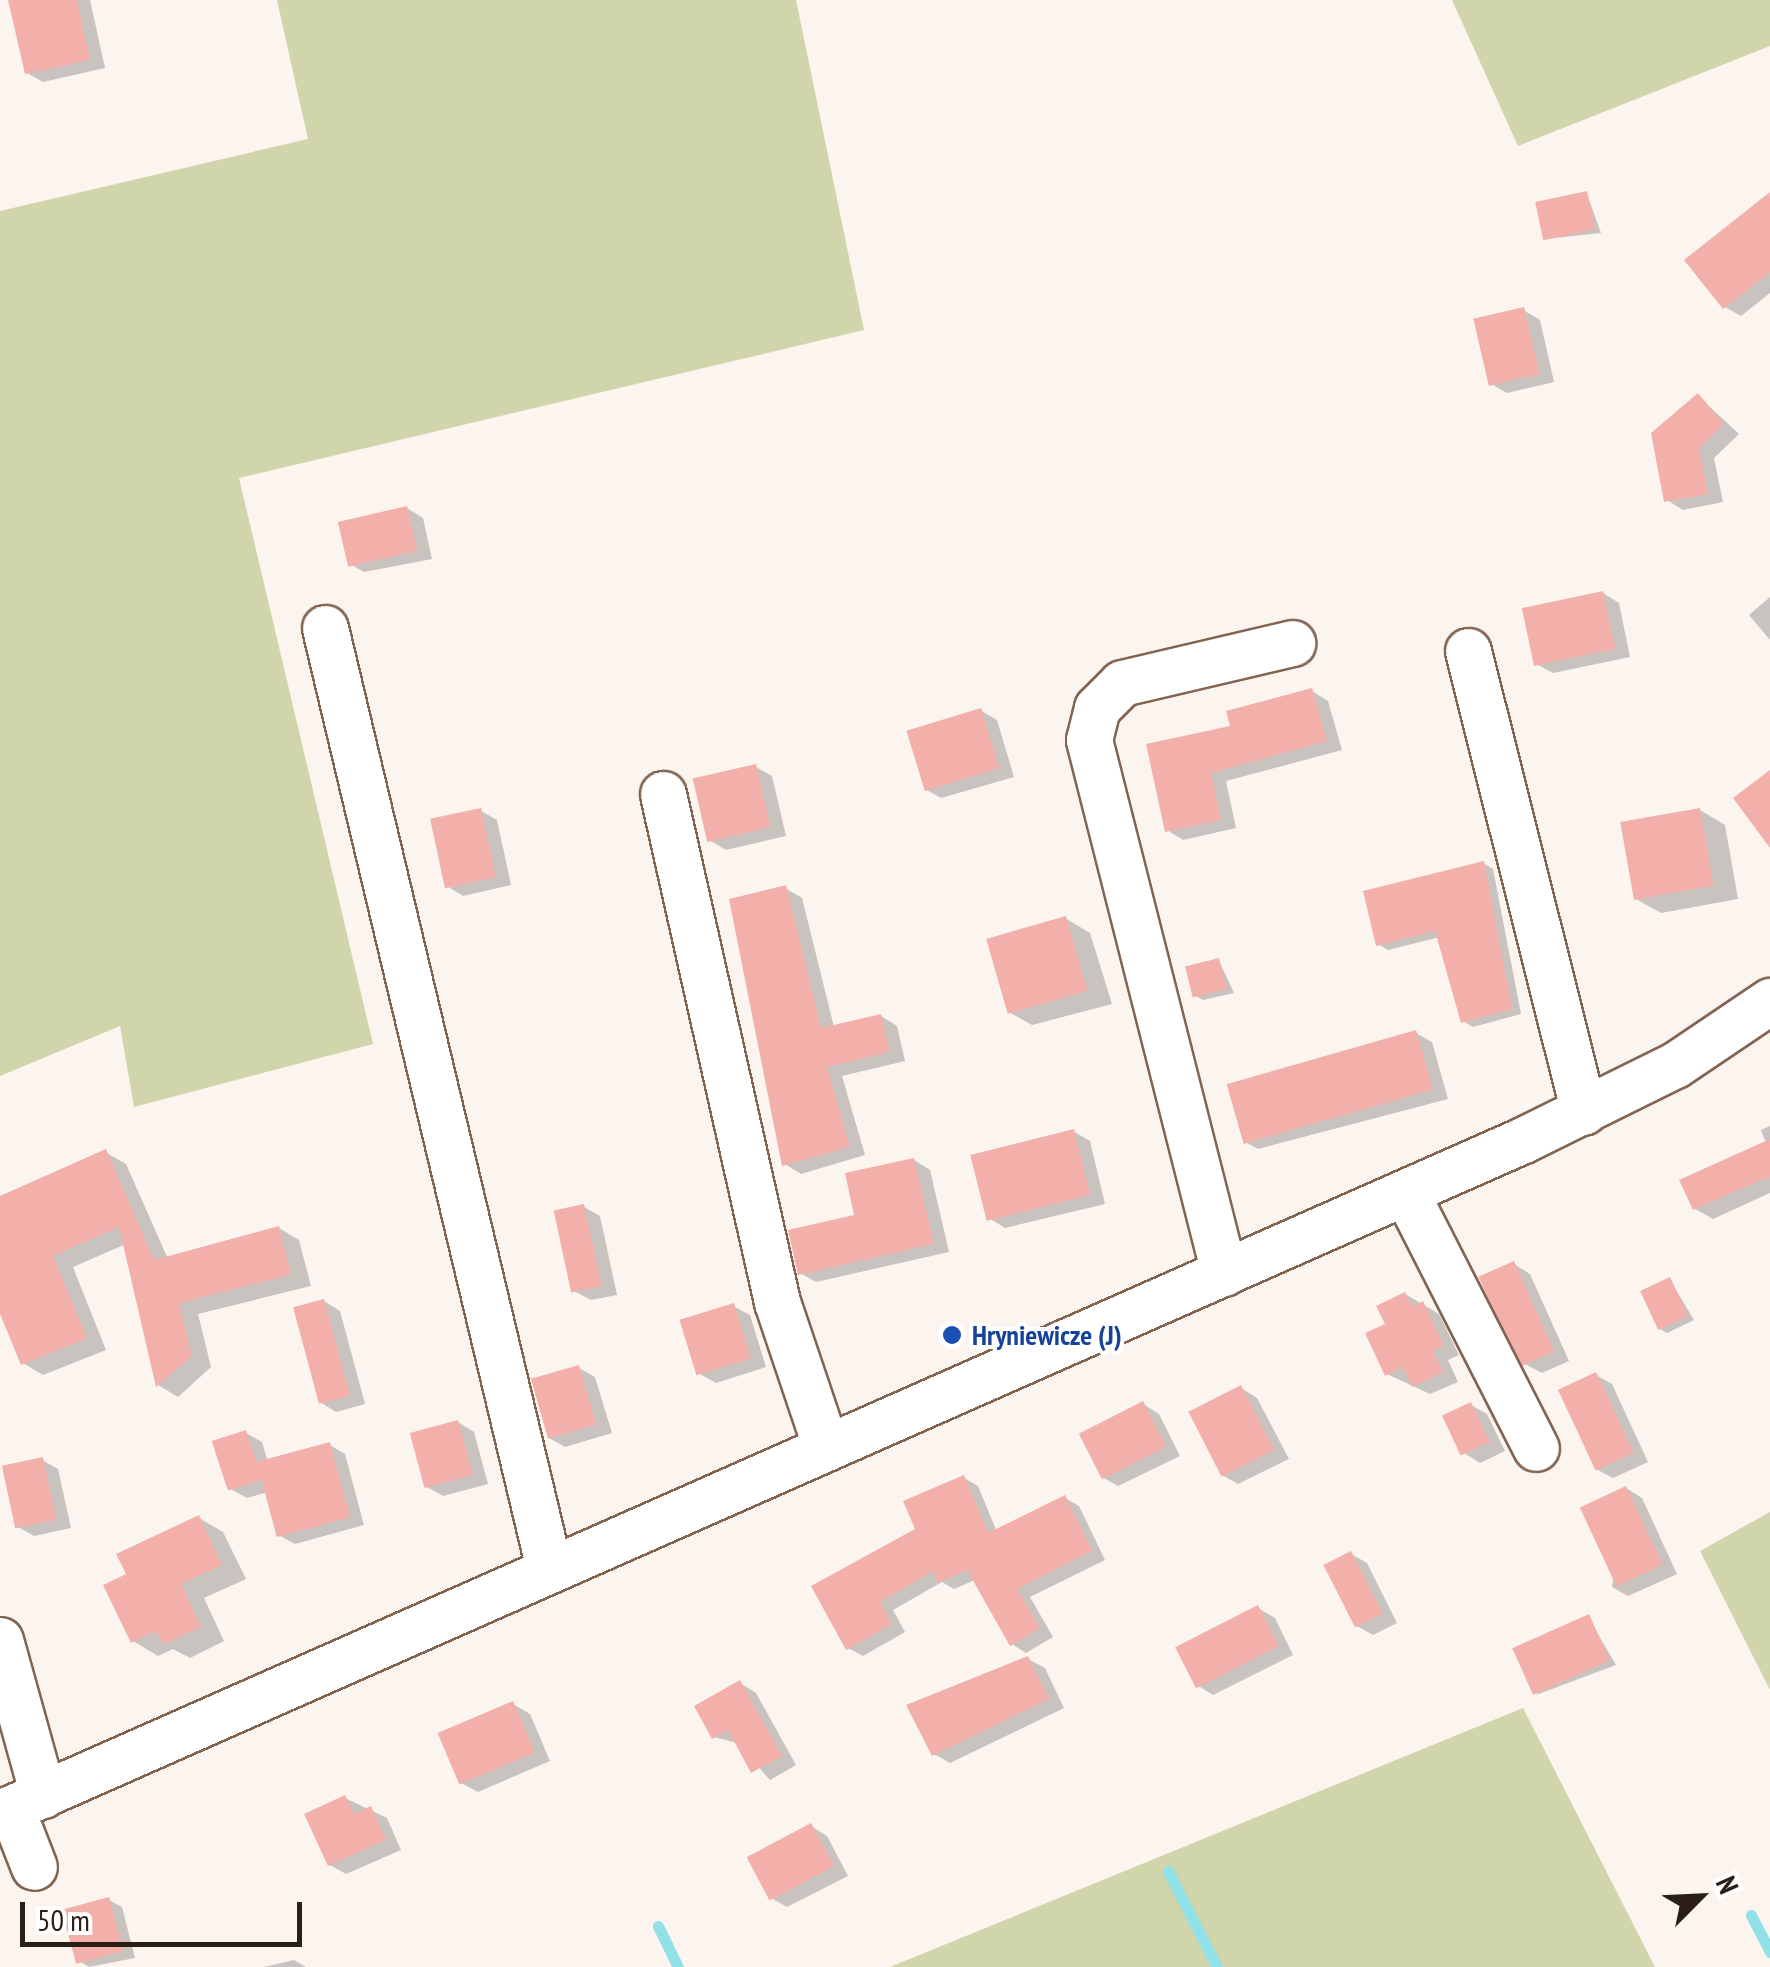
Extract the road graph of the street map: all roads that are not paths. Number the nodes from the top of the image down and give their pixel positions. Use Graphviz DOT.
graph roads {
  1 [pos="325,628"];
  2 [pos="1292,643"];
  3 [pos="1468,651"];
  4 [pos="663,794"];
  5 [pos="1770,1001"];
  6 [pos="1584,1112"];
  7 [pos="1406,1193"];
  8 [pos="1224,1274"];
  9 [pos="826,1448"];
  10 [pos="1536,1448"];
  11 [pos="549,1568"];
  12 [pos="0,1640"];
  13 [pos="18,1805"];
  14 [pos="34,1867"];
  1 -- 11 [label="street"];
  2 -- 8 [label="street"];
  3 -- 6 [label="street"];
  4 -- 9 [label="street"];
  5 -- 6 [label="street"];
  6 -- 7 [label="street"];
  7 -- 8 [label="street"];
  7 -- 10 [label="street"];
  8 -- 9 [label="street"];
  9 -- 11 [label="street"];
  11 -- 13 [label="street"];
  12 -- 13 [label="street"];
  13 -- 14 [label="street"];
}
